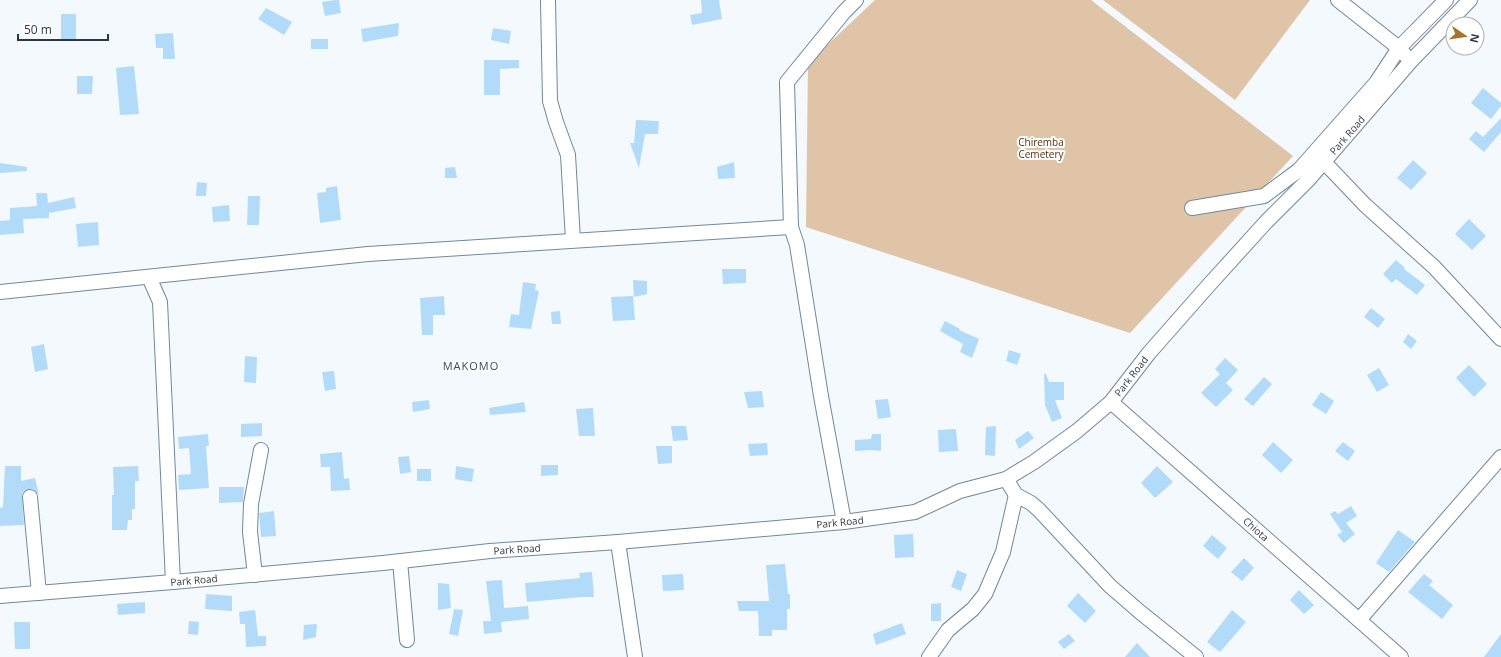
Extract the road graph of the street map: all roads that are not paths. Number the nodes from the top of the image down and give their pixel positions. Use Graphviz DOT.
graph roads {
  1 [pos="548,0"];
  2 [pos="856,0"];
  3 [pos="1338,0"];
  4 [pos="1446,0"];
  5 [pos="1470,0"];
  6 [pos="1399,48"];
  7 [pos="1411,61"];
  8 [pos="1324,162"];
  9 [pos="1304,175"];
  10 [pos="1192,208"];
  11 [pos="791,227"];
  12 [pos="572,240"];
  13 [pos="150,277"];
  14 [pos="0,292"];
  15 [pos="1501,339"];
  16 [pos="1111,402"];
  17 [pos="261,450"];
  18 [pos="1501,457"];
  19 [pos="1006,479"];
  20 [pos="1016,495"];
  21 [pos="30,497"];
  22 [pos="844,522"];
  23 [pos="618,542"];
  24 [pos="400,561"];
  25 [pos="255,575"];
  26 [pos="173,582"];
  27 [pos="38,593"];
  28 [pos="0,596"];
  29 [pos="1359,620"];
  30 [pos="407,640"];
  31 [pos="635,657"];
  32 [pos="929,657"];
  33 [pos="1196,657"];
  34 [pos="1400,657"];
  1 -- 12 [label="street"];
  2 -- 11 [label="street"];
  3 -- 6 [label="street"];
  4 -- 6 [label="street"];
  5 -- 7 [label="street, Park Road"];
  6 -- 7 [label="street"];
  6 -- 9 [label="street"];
  7 -- 8 [label="street, Park Road"];
  8 -- 9 [label="street, Park Road"];
  8 -- 15 [label="street"];
  9 -- 10 [label="street"];
  9 -- 16 [label="street, Park Road"];
  11 -- 12 [label="street"];
  11 -- 22 [label="street"];
  12 -- 13 [label="street"];
  13 -- 14 [label="street"];
  13 -- 26 [label="street"];
  16 -- 19 [label="street, Park Road"];
  16 -- 29 [label="street, Chiota"];
  17 -- 25 [label="street"];
  18 -- 29 [label="street"];
  19 -- 20 [label="street"];
  19 -- 22 [label="street, Park Road"];
  20 -- 32 [label="street"];
  20 -- 33 [label="street"];
  21 -- 27 [label="street"];
  22 -- 23 [label="street, Park Road"];
  23 -- 24 [label="street, Park Road"];
  23 -- 31 [label="street"];
  24 -- 25 [label="street, Park Road"];
  24 -- 30 [label="street"];
  25 -- 26 [label="street, Park Road"];
  26 -- 27 [label="street, Park Road"];
  27 -- 28 [label="street, Park Road"];
  29 -- 34 [label="street, Chiota"];
}
